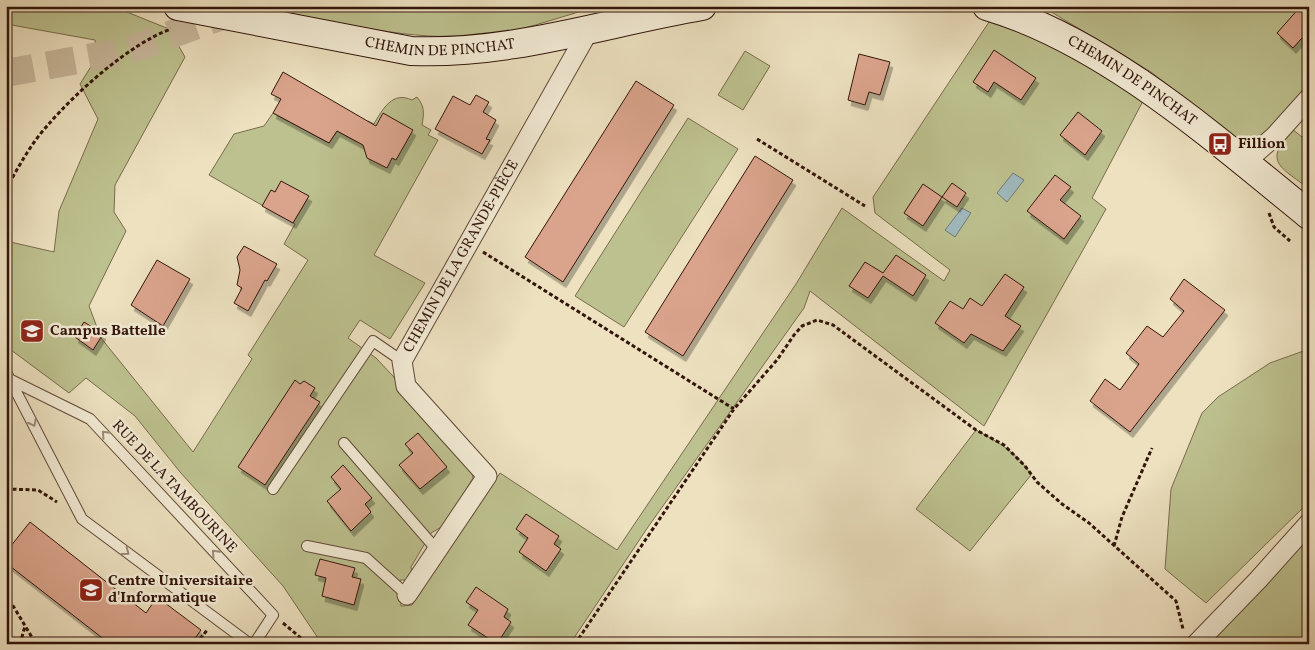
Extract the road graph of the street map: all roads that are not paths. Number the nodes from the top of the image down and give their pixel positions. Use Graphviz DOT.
graph roads {
  1 [pos="702,6"];
  2 [pos="987,6"];
  3 [pos="178,16"];
  4 [pos="588,30"];
  5 [pos="1309,98"];
  6 [pos="1244,163"];
  7 [pos="1309,215"];
  8 [pos="402,361"];
  9 [pos="9,376"];
  10 [pos="344,443"];
  11 [pos="273,489"];
  12 [pos="1309,523"];
  13 [pos="307,546"];
  14 [pos="437,550"];
  15 [pos="407,596"];
  16 [pos="250,644"];
  17 [pos="254,644"];
  18 [pos="1196,644"];
  1 -- 4 [label="street, CHEMIN DE PINCHAT"];
  2 -- 6 [label="street, CHEMIN DE PINCHAT"];
  3 -- 4 [label="street, CHEMIN DE PINCHAT"];
  4 -- 8 [label="street, CHEMIN DE LA GRANDE-PIÈCE"];
  5 -- 6 [label="street"];
  6 -- 7 [label="street, CHEMIN DE PINCHAT"];
  8 -- 11 [label="lane"];
  8 -- 14 [label="street, CHEMIN DE LA GRANDE-PIÈCE"];
  9 -- 16 [label="lane, RUE DE LA TAMBOURINE, one-way"];
  17 -- 9 [label="lane, RUE DE LA TAMBOURINE, one-way"];
  10 -- 14 [label="lane"];
  12 -- 18 [label="street"];
  13 -- 15 [label="lane"];
  14 -- 15 [label="street, CHEMIN DE LA GRANDE-PIÈCE"];
}
